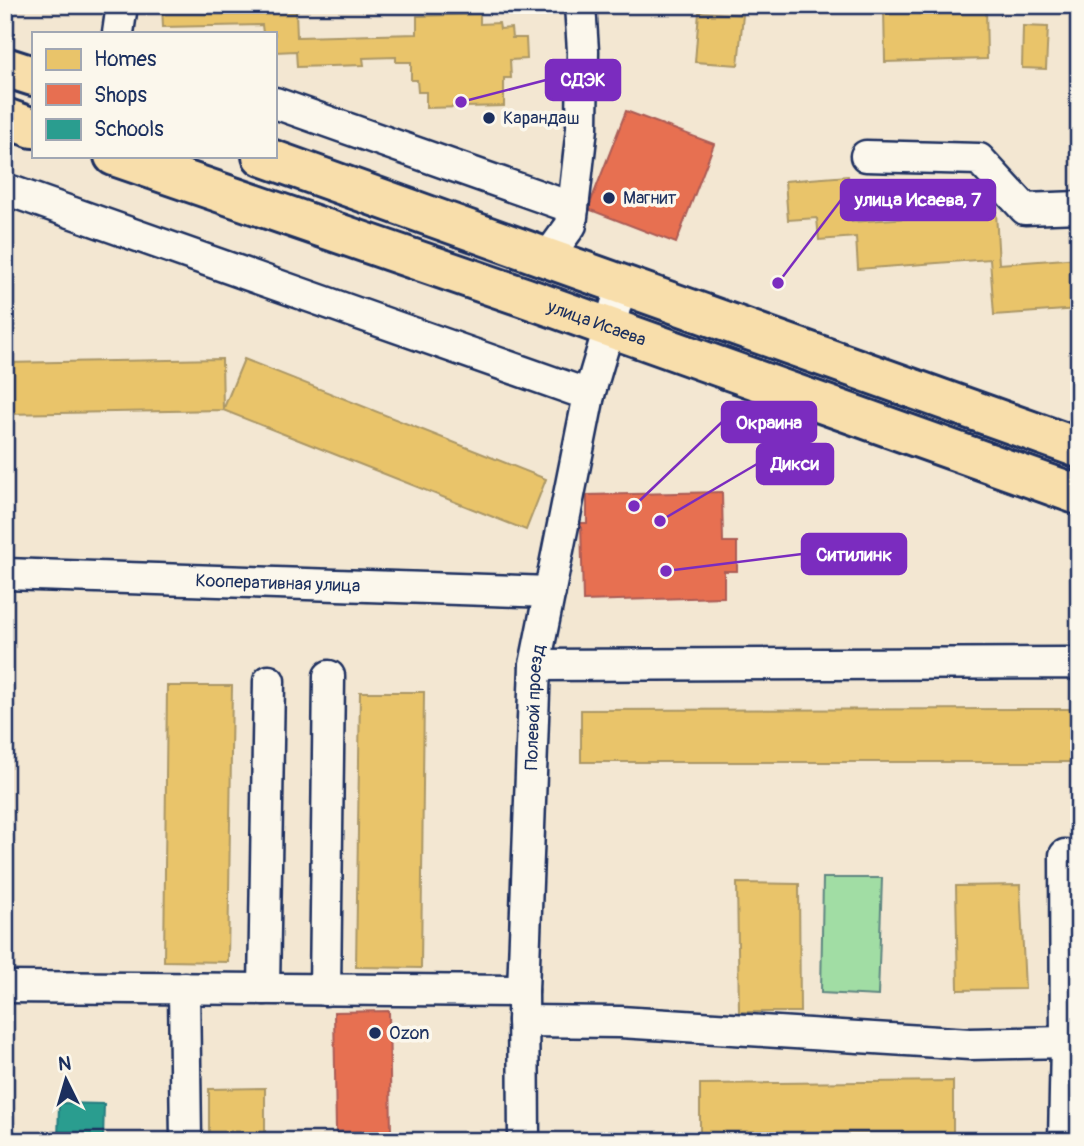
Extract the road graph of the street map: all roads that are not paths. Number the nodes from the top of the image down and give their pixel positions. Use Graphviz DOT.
graph roads {
  1 [pos="122,5"];
  2 [pos="580,5"];
  3 [pos="118,32"];
  4 [pos="5,67"];
  5 [pos="32,76"];
  6 [pos="276,103"];
  7 [pos="5,118"];
  8 [pos="32,128"];
  9 [pos="866,156"];
  10 [pos="120,158"];
  11 [pos="268,158"];
  12 [pos="5,189"];
  13 [pos="1079,207"];
  14 [pos="573,208"];
  15 [pos="547,258"];
  16 [pos="622,284"];
  17 [pos="609,327"];
  18 [pos="589,395"];
  19 [pos="1079,448"];
  20 [pos="1079,495"];
  21 [pos="5,574"];
  22 [pos="550,592"];
  23 [pos="535,665"];
  24 [pos="1079,665"];
  25 [pos="329,676"];
  26 [pos="269,681"];
  27 [pos="1065,855"];
  28 [pos="5,987"];
  29 [pos="184,988"];
  30 [pos="264,989"];
  31 [pos="325,990"];
  32 [pos="523,991"];
  33 [pos="523,1021"];
  34 [pos="1066,1042"];
  35 [pos="186,1141"];
  36 [pos="524,1141"];
  37 [pos="1064,1141"];
  1 -- 3 [label="street"];
  2 -- 14 [label="street"];
  4 -- 5 [label="main road"];
  6 -- 14 [label="street"];
  7 -- 8 [label="main road"];
  9 -- 13 [label="street"];
  10 -- 17 [label="main road, улица Исаева"];
  11 -- 15 [label="main road"];
  12 -- 18 [label="street"];
  14 -- 15 [label="street"];
  15 -- 16 [label="main road"];
  16 -- 17 [label="street, Полевой проезд"];
  16 -- 19 [label="main road"];
  17 -- 18 [label="street, Полевой проезд"];
  17 -- 20 [label="main road, улица Исаева"];
  18 -- 22 [label="street, Полевой проезд"];
  21 -- 22 [label="street, Кооперативная улица"];
  22 -- 23 [label="street, Полевой проезд"];
  23 -- 24 [label="street"];
  23 -- 32 [label="street, Полевой проезд"];
  25 -- 31 [label="street"];
  26 -- 30 [label="street"];
  27 -- 34 [label="street"];
  28 -- 29 [label="street"];
  29 -- 30 [label="street"];
  29 -- 35 [label="street"];
  30 -- 31 [label="street"];
  31 -- 32 [label="street"];
  32 -- 33 [label="street, Полевой проезд"];
  33 -- 34 [label="street"];
  33 -- 36 [label="street, Полевой проезд"];
  34 -- 37 [label="street"];
}
